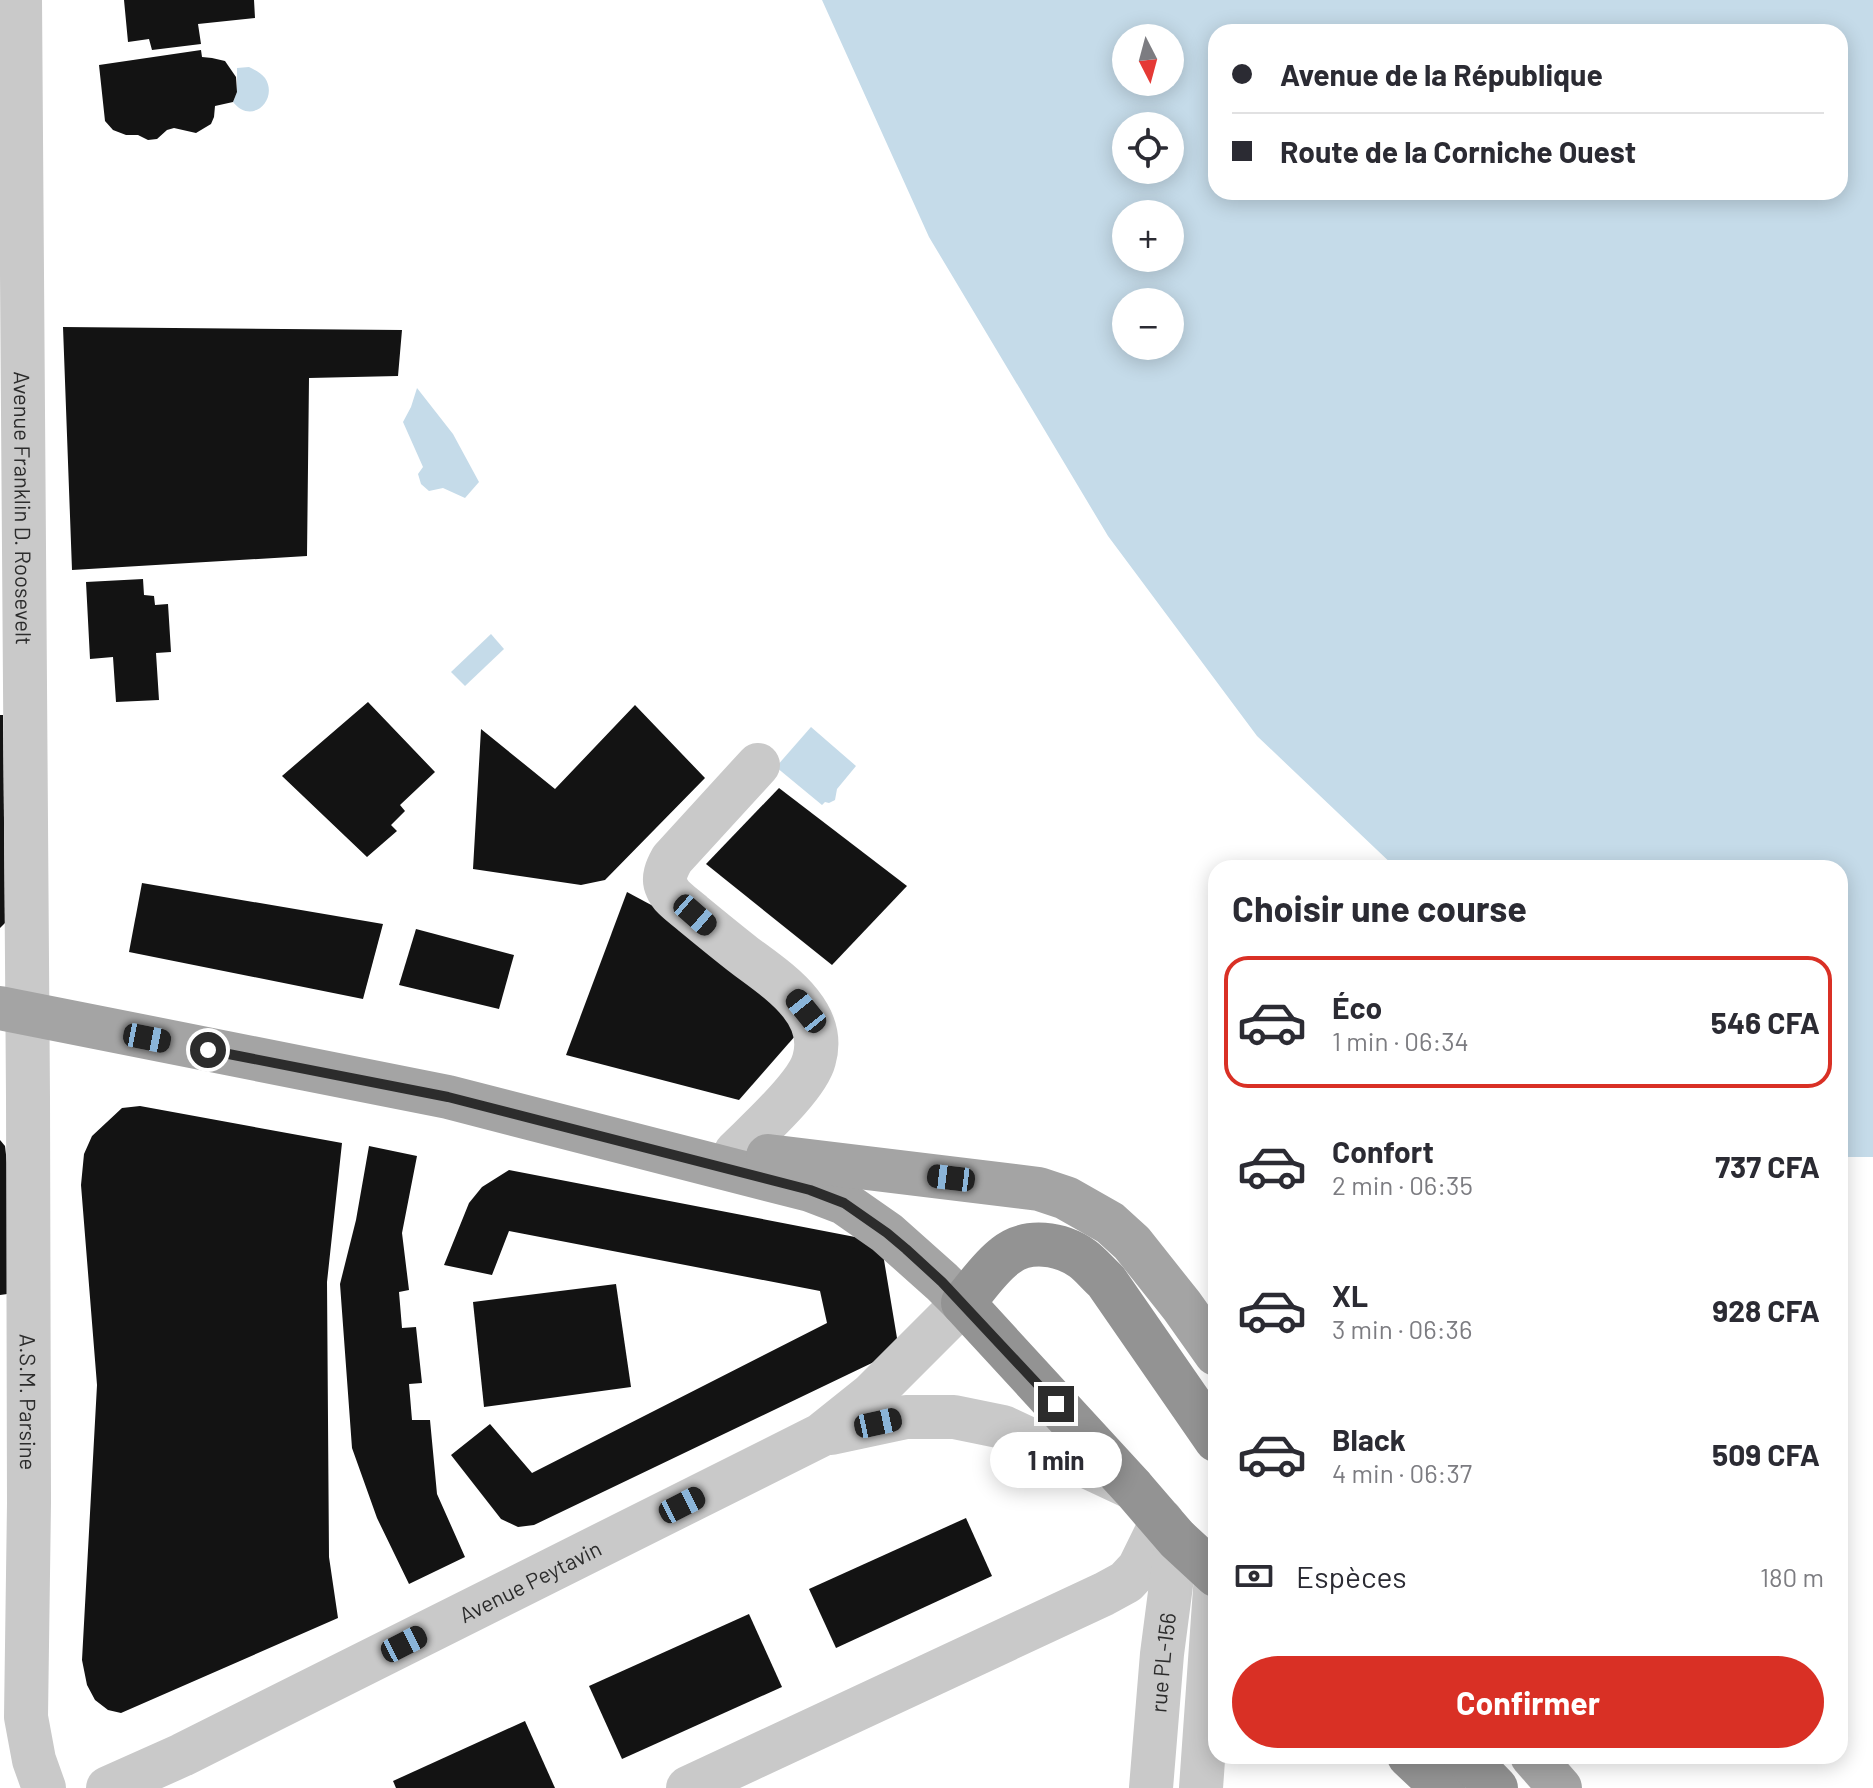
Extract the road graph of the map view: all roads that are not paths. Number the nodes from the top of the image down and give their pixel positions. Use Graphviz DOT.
graph roads {
  1 [pos="20,0"];
  2 [pos="758,765"];
  3 [pos="14,1011"];
  4 [pos="14,1100"];
  5 [pos="612,1140"];
  6 [pos="736,1152"];
  7 [pos="963,1303"];
  8 [pos="1208,1343"];
  9 [pos="1208,1428"];
  10 [pos="821,1435"];
  11 [pos="1133,1488"];
  12 [pos="14,1506"];
  13 [pos="1169,1530"];
  14 [pos="1208,1567"];
  15 [pos="1208,1689"];
  16 [pos="1418,1764"];
  17 [pos="1473,1764"];
  18 [pos="1539,1764"];
  19 [pos="44,1788"];
  20 [pos="108,1788"];
  21 [pos="688,1788"];
  22 [pos="1151,1788"];
  23 [pos="1201,1788"];
  24 [pos="1443,1788"];
  25 [pos="1496,1788"];
  26 [pos="1560,1788"];
  1 -- 3 [label="street, Avenue Franklin D. Roosevelt"];
  2 -- 6 [label="street"];
  3 -- 4 [label="street, A.S.M. Parsine"];
  3 -- 5 [label="main road"];
  4 -- 12 [label="street, A.S.M. Parsine"];
  5 -- 6 [label="main road"];
  5 -- 7 [label="main road"];
  6 -- 8 [label="main road"];
  7 -- 9 [label="highway"];
  7 -- 10 [label="street"];
  7 -- 11 [label="highway"];
  10 -- 11 [label="street"];
  10 -- 20 [label="street, Avenue Peytavin"];
  11 -- 13 [label="highway"];
  12 -- 19 [label="street, A.S.M. Parsine"];
  13 -- 14 [label="highway"];
  13 -- 21 [label="street"];
  13 -- 22 [label="street, rue PL-156"];
  15 -- 23 [label="street, rue PL-156"];
  16 -- 24 [label="highway"];
  17 -- 25 [label="highway"];
  18 -- 26 [label="main road"];
}
